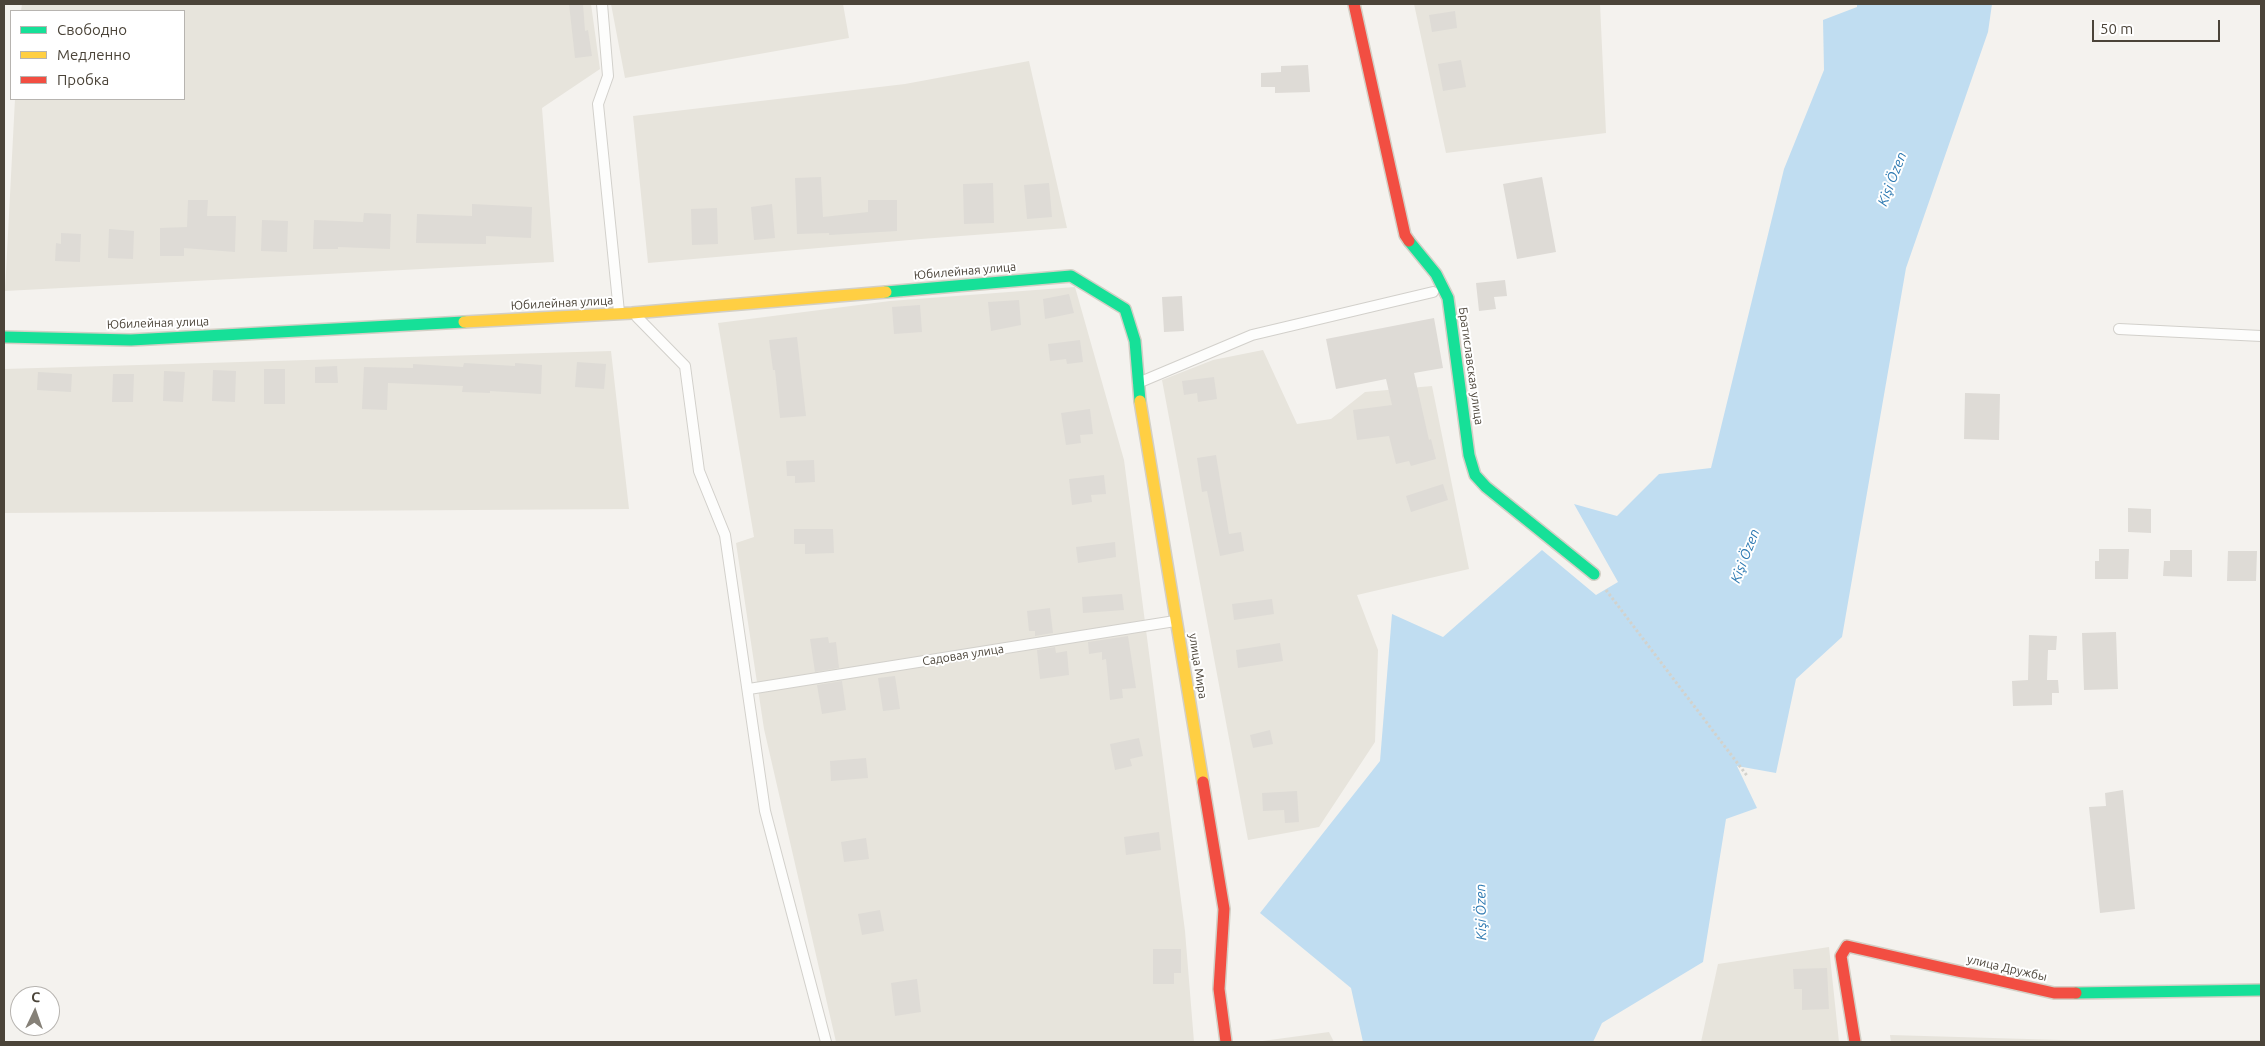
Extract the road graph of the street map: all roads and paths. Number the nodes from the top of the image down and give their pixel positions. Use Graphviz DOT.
graph roads {
  1 [pos="602,4"];
  2 [pos="1354,4"];
  3 [pos="1433,292"];
  4 [pos="1113,302"];
  5 [pos="632,313"];
  6 [pos="619,314"];
  7 [pos="2119,329"];
  8 [pos="2261,336"];
  9 [pos="4,337"];
  10 [pos="1138,383"];
  11 [pos="1594,574"];
  12 [pos="1177,620"];
  13 [pos="749,689"];
  14 [pos="1748,777"];
  15 [pos="2261,990"];
  16 [pos="826,1042"];
  17 [pos="1226,1042"];
  18 [pos="1855,1042"];
  1 -- 6 [label="lane"];
  2 -- 11 [label="street, Братиславская улица"];
  3 -- 10 [label="lane"];
  4 -- 5 [label="street, Юбилейная улица"];
  4 -- 10 [label="street, улица Мира"];
  5 -- 6 [label="street, Юбилейная улица"];
  5 -- 13 [label="lane"];
  6 -- 9 [label="street, Юбилейная улица"];
  7 -- 8 [label="lane"];
  10 -- 12 [label="street, улица Мира"];
  11 -- 14 [label="path"];
  12 -- 13 [label="lane, Садовая улица"];
  12 -- 17 [label="street, улица Мира"];
  13 -- 16 [label="lane"];
  15 -- 18 [label="street, улица Дружбы"];
}
